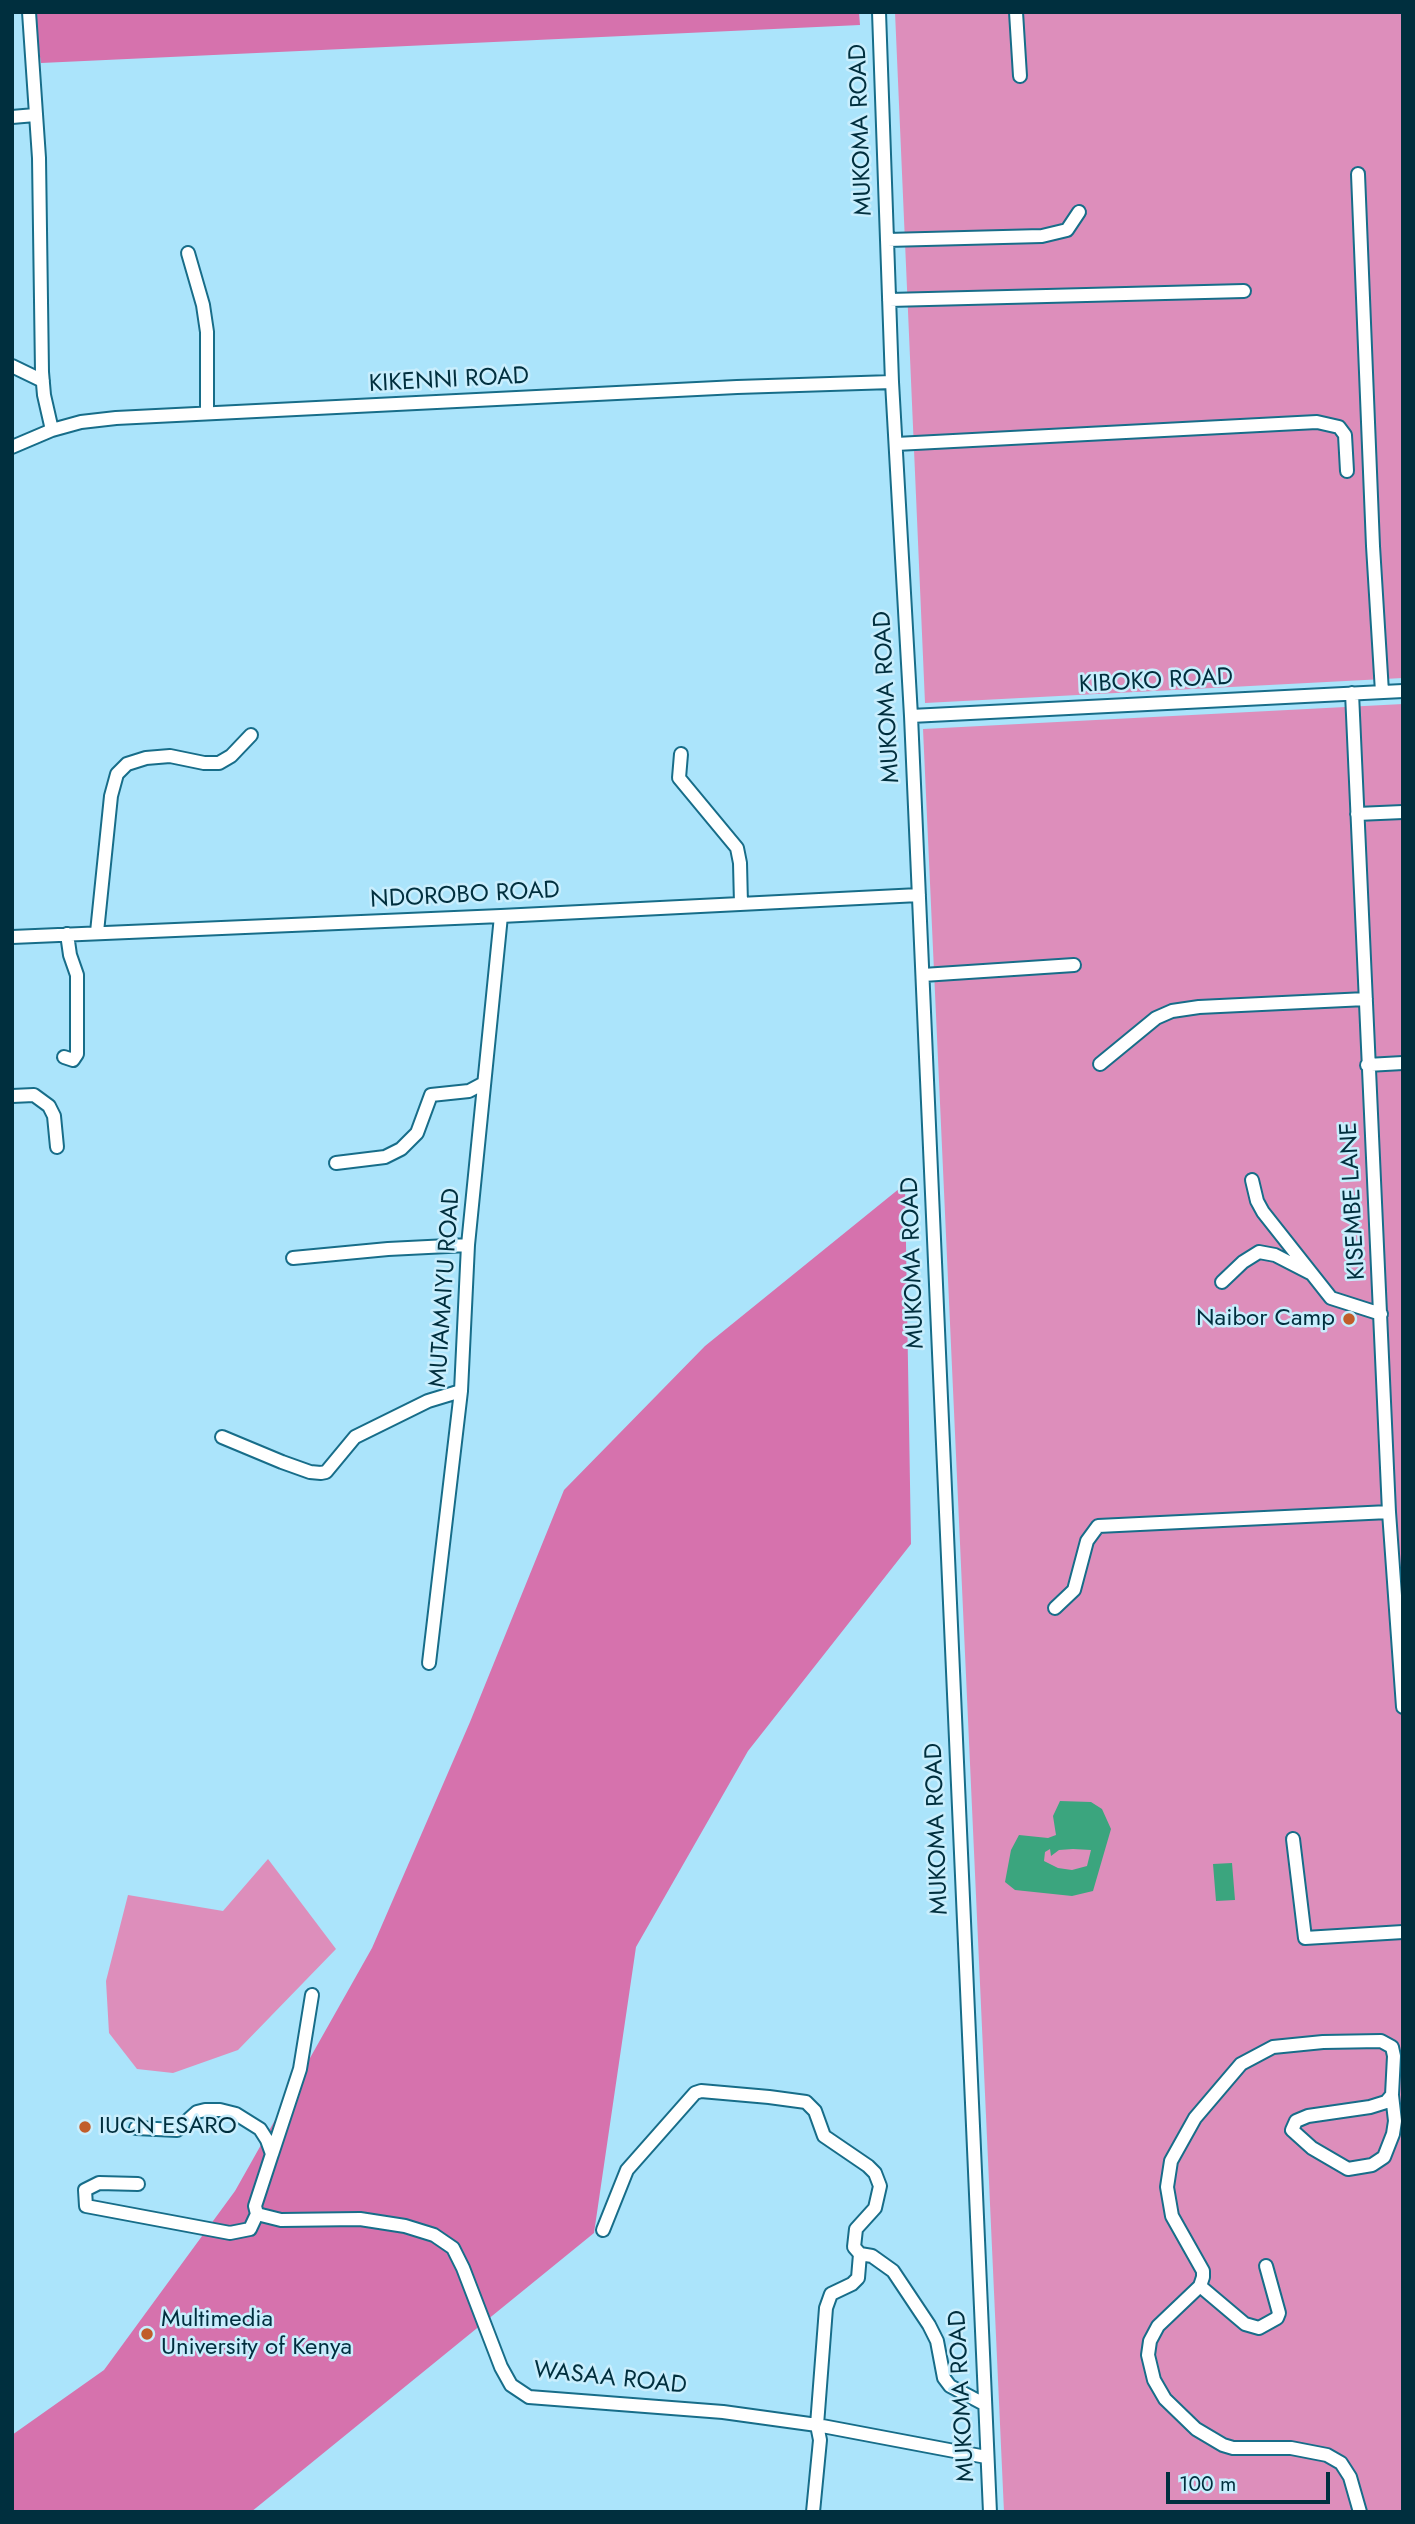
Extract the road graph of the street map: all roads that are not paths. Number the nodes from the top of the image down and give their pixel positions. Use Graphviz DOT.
graph roads {
  1 [pos="29,12"];
  2 [pos="879,12"];
  3 [pos="1016,12"];
  4 [pos="1020,76"];
  5 [pos="35,115"];
  6 [pos="12,117"];
  7 [pos="1358,174"];
  8 [pos="1079,212"];
  9 [pos="887,240"];
  10 [pos="188,253"];
  11 [pos="1244,291"];
  12 [pos="889,300"];
  13 [pos="12,366"];
  14 [pos="43,381"];
  15 [pos="892,382"];
  16 [pos="207,413"];
  17 [pos="52,430"];
  18 [pos="896,444"];
  19 [pos="12,447"];
  20 [pos="1347,471"];
  21 [pos="1403,691"];
  22 [pos="1382,692"];
  23 [pos="1352,693"];
  24 [pos="911,716"];
  25 [pos="251,736"];
  26 [pos="681,754"];
  27 [pos="1403,812"];
  28 [pos="1357,814"];
  29 [pos="919,895"];
  30 [pos="741,904"];
  31 [pos="501,916"];
  32 [pos="97,932"];
  33 [pos="66,934"];
  34 [pos="12,937"];
  35 [pos="1074,965"];
  36 [pos="923,975"];
  37 [pos="1366,999"];
  38 [pos="64,1057"];
  39 [pos="1403,1063"];
  40 [pos="1100,1064"];
  41 [pos="1367,1065"];
  42 [pos="484,1083"];
  43 [pos="12,1096"];
  44 [pos="57,1147"];
  45 [pos="336,1163"];
  46 [pos="1252,1180"];
  47 [pos="468,1245"];
  48 [pos="293,1258"];
  49 [pos="1313,1275"];
  50 [pos="1222,1282"];
  51 [pos="1381,1314"];
  52 [pos="461,1391"];
  53 [pos="222,1437"];
  54 [pos="1389,1512"];
  55 [pos="1055,1608"];
  56 [pos="429,1662"];
  57 [pos="1403,1707"];
  58 [pos="1293,1839"];
  59 [pos="1403,1932"];
  60 [pos="312,1995"];
  61 [pos="1392,2095"];
  62 [pos="136,2129"];
  63 [pos="272,2154"];
  64 [pos="138,2184"];
  65 [pos="257,2214"];
  66 [pos="603,2230"];
  67 [pos="860,2254"];
  68 [pos="1266,2266"];
  69 [pos="1200,2286"];
  70 [pos="984,2404"];
  71 [pos="817,2425"];
  72 [pos="986,2457"];
  73 [pos="813,2512"];
  74 [pos="990,2512"];
  75 [pos="1360,2512"];
  1 -- 5 [label="street"];
  2 -- 9 [label="street, MUKOMA ROAD"];
  3 -- 4 [label="street"];
  5 -- 6 [label="street"];
  5 -- 14 [label="street"];
  7 -- 22 [label="street"];
  8 -- 9 [label="street"];
  9 -- 12 [label="street, MUKOMA ROAD"];
  10 -- 16 [label="street"];
  11 -- 12 [label="street"];
  12 -- 15 [label="street, MUKOMA ROAD"];
  13 -- 14 [label="street"];
  14 -- 17 [label="street"];
  15 -- 16 [label="street, KIKENNI ROAD"];
  15 -- 18 [label="street, MUKOMA ROAD"];
  16 -- 17 [label="street, KIKENNI ROAD"];
  17 -- 19 [label="street, KIKENNI ROAD"];
  18 -- 20 [label="street"];
  18 -- 24 [label="street, MUKOMA ROAD"];
  21 -- 22 [label="street, KIBOKO ROAD"];
  22 -- 23 [label="street, KIBOKO ROAD"];
  23 -- 24 [label="street, KIBOKO ROAD"];
  23 -- 28 [label="street, KISEMBE LANE"];
  24 -- 29 [label="street, MUKOMA ROAD"];
  25 -- 32 [label="street"];
  26 -- 30 [label="street"];
  27 -- 28 [label="street"];
  28 -- 37 [label="street, KISEMBE LANE"];
  29 -- 30 [label="street, NDOROBO ROAD"];
  29 -- 36 [label="street, MUKOMA ROAD"];
  30 -- 31 [label="street, NDOROBO ROAD"];
  31 -- 32 [label="street, NDOROBO ROAD"];
  31 -- 42 [label="street, MUTAMAIYU ROAD"];
  32 -- 33 [label="street, NDOROBO ROAD"];
  33 -- 34 [label="street, NDOROBO ROAD"];
  33 -- 38 [label="street"];
  35 -- 36 [label="street"];
  36 -- 70 [label="street, MUKOMA ROAD"];
  37 -- 40 [label="street"];
  37 -- 41 [label="street, KISEMBE LANE"];
  39 -- 41 [label="street"];
  41 -- 51 [label="street, KISEMBE LANE"];
  42 -- 45 [label="street"];
  42 -- 47 [label="street, MUTAMAIYU ROAD"];
  43 -- 44 [label="street"];
  46 -- 49 [label="street"];
  47 -- 48 [label="street"];
  47 -- 52 [label="street, MUTAMAIYU ROAD"];
  49 -- 50 [label="street"];
  49 -- 51 [label="street"];
  51 -- 54 [label="street, KISEMBE LANE"];
  52 -- 53 [label="street"];
  52 -- 56 [label="street, MUTAMAIYU ROAD"];
  54 -- 55 [label="street"];
  54 -- 57 [label="street, KISEMBE LANE"];
  58 -- 59 [label="street"];
  60 -- 63 [label="street"];
  61 -- 61 [label="street"];
  61 -- 69 [label="street"];
  62 -- 63 [label="street"];
  63 -- 65 [label="street"];
  64 -- 65 [label="street"];
  65 -- 71 [label="street, WASAA ROAD"];
  66 -- 67 [label="street"];
  67 -- 70 [label="street"];
  67 -- 71 [label="street"];
  68 -- 69 [label="street"];
  69 -- 75 [label="street"];
  70 -- 72 [label="street, MUKOMA ROAD"];
  71 -- 72 [label="street, WASAA ROAD"];
  71 -- 73 [label="street"];
  72 -- 74 [label="street, MUKOMA ROAD"];
}
